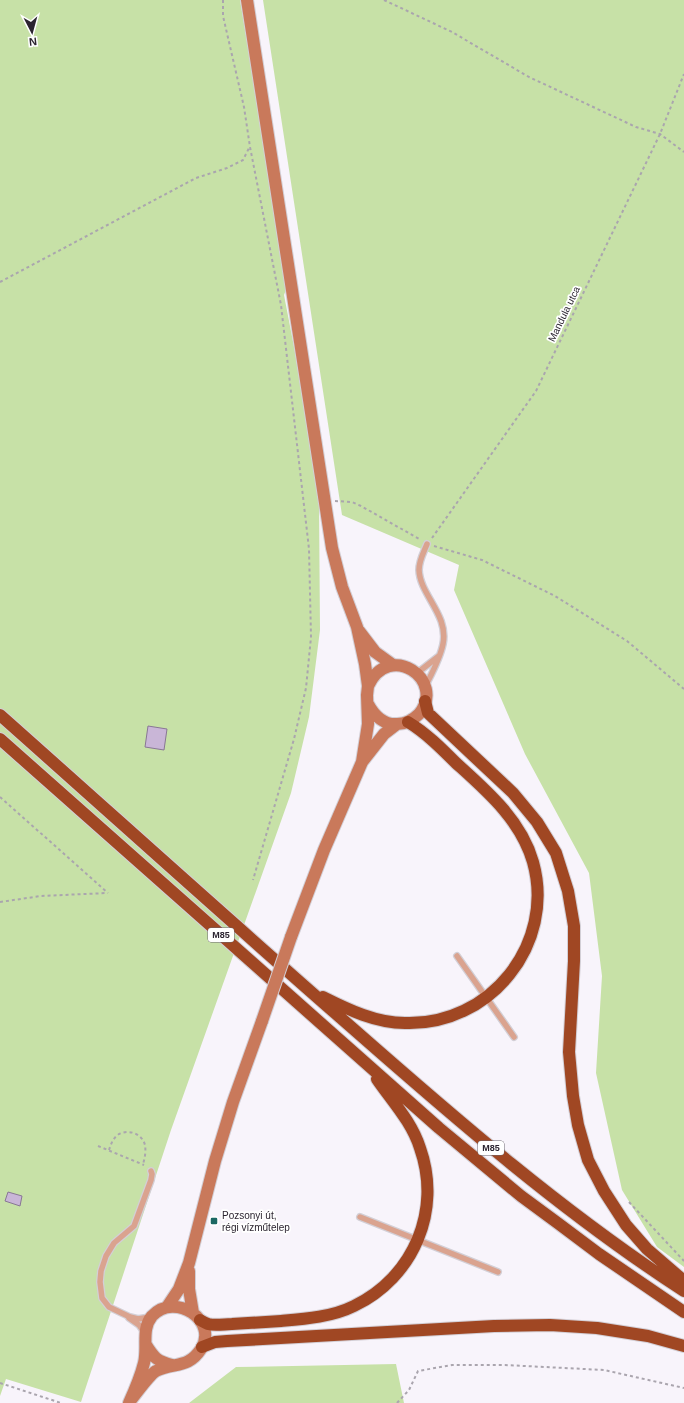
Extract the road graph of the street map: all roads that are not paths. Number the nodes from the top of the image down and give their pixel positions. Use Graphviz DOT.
graph roads {
  1 [pos="247,0"];
  2 [pos="427,544"];
  3 [pos="357,627"];
  4 [pos="440,656"];
  5 [pos="393,665"];
  6 [pos="416,672"];
  7 [pos="368,686"];
  8 [pos="425,687"];
  9 [pos="425,701"];
  10 [pos="368,704"];
  11 [pos="0,715"];
  12 [pos="402,723"];
  13 [pos="0,739"];
  14 [pos="362,762"];
  15 [pos="457,956"];
  16 [pos="308,990"];
  17 [pos="487,997"];
  18 [pos="514,1037"];
  19 [pos="366,1063"];
  20 [pos="151,1171"];
  21 [pos="360,1217"];
  22 [pos="418,1241"];
  23 [pos="189,1264"];
  24 [pos="498,1272"];
  25 [pos="684,1281"];
  26 [pos="684,1291"];
  27 [pos="167,1307"];
  28 [pos="684,1312"];
  29 [pos="125,1316"];
  30 [pos="196,1316"];
  31 [pos="152,1317"];
  32 [pos="146,1339"];
  33 [pos="684,1346"];
  34 [pos="202,1347"];
  35 [pos="172,1365"];
  36 [pos="130,1402"];
  1 -- 3 [label="main road"];
  2 -- 4 [label="lane"];
  3 -- 5 [label="main road"];
  3 -- 7 [label="main road"];
  4 -- 6 [label="lane"];
  4 -- 8 [label="lane"];
  5 -- 6 [label="main road"];
  5 -- 7 [label="main road"];
  6 -- 8 [label="main road"];
  7 -- 10 [label="main road"];
  8 -- 9 [label="main road"];
  9 -- 12 [label="main road"];
  9 -- 25 [label="highway"];
  10 -- 12 [label="main road"];
  10 -- 14 [label="main road"];
  11 -- 16 [label="highway, M85"];
  12 -- 14 [label="main road"];
  12 -- 17 [label="highway"];
  13 -- 19 [label="highway, M85"];
  14 -- 23 [label="main road, bridge"];
  15 -- 17 [label="lane"];
  16 -- 17 [label="highway"];
  16 -- 26 [label="highway, M85"];
  17 -- 18 [label="lane"];
  19 -- 22 [label="highway"];
  19 -- 28 [label="highway, M85"];
  20 -- 29 [label="lane"];
  21 -- 22 [label="lane"];
  22 -- 24 [label="lane"];
  22 -- 30 [label="highway"];
  23 -- 27 [label="main road"];
  23 -- 30 [label="main road"];
  27 -- 30 [label="main road"];
  27 -- 31 [label="main road"];
  29 -- 31 [label="lane"];
  29 -- 32 [label="lane"];
  30 -- 34 [label="main road"];
  31 -- 32 [label="main road"];
  32 -- 35 [label="main road"];
  32 -- 36 [label="main road"];
  33 -- 34 [label="highway"];
  34 -- 35 [label="main road"];
  35 -- 36 [label="main road"];
}
